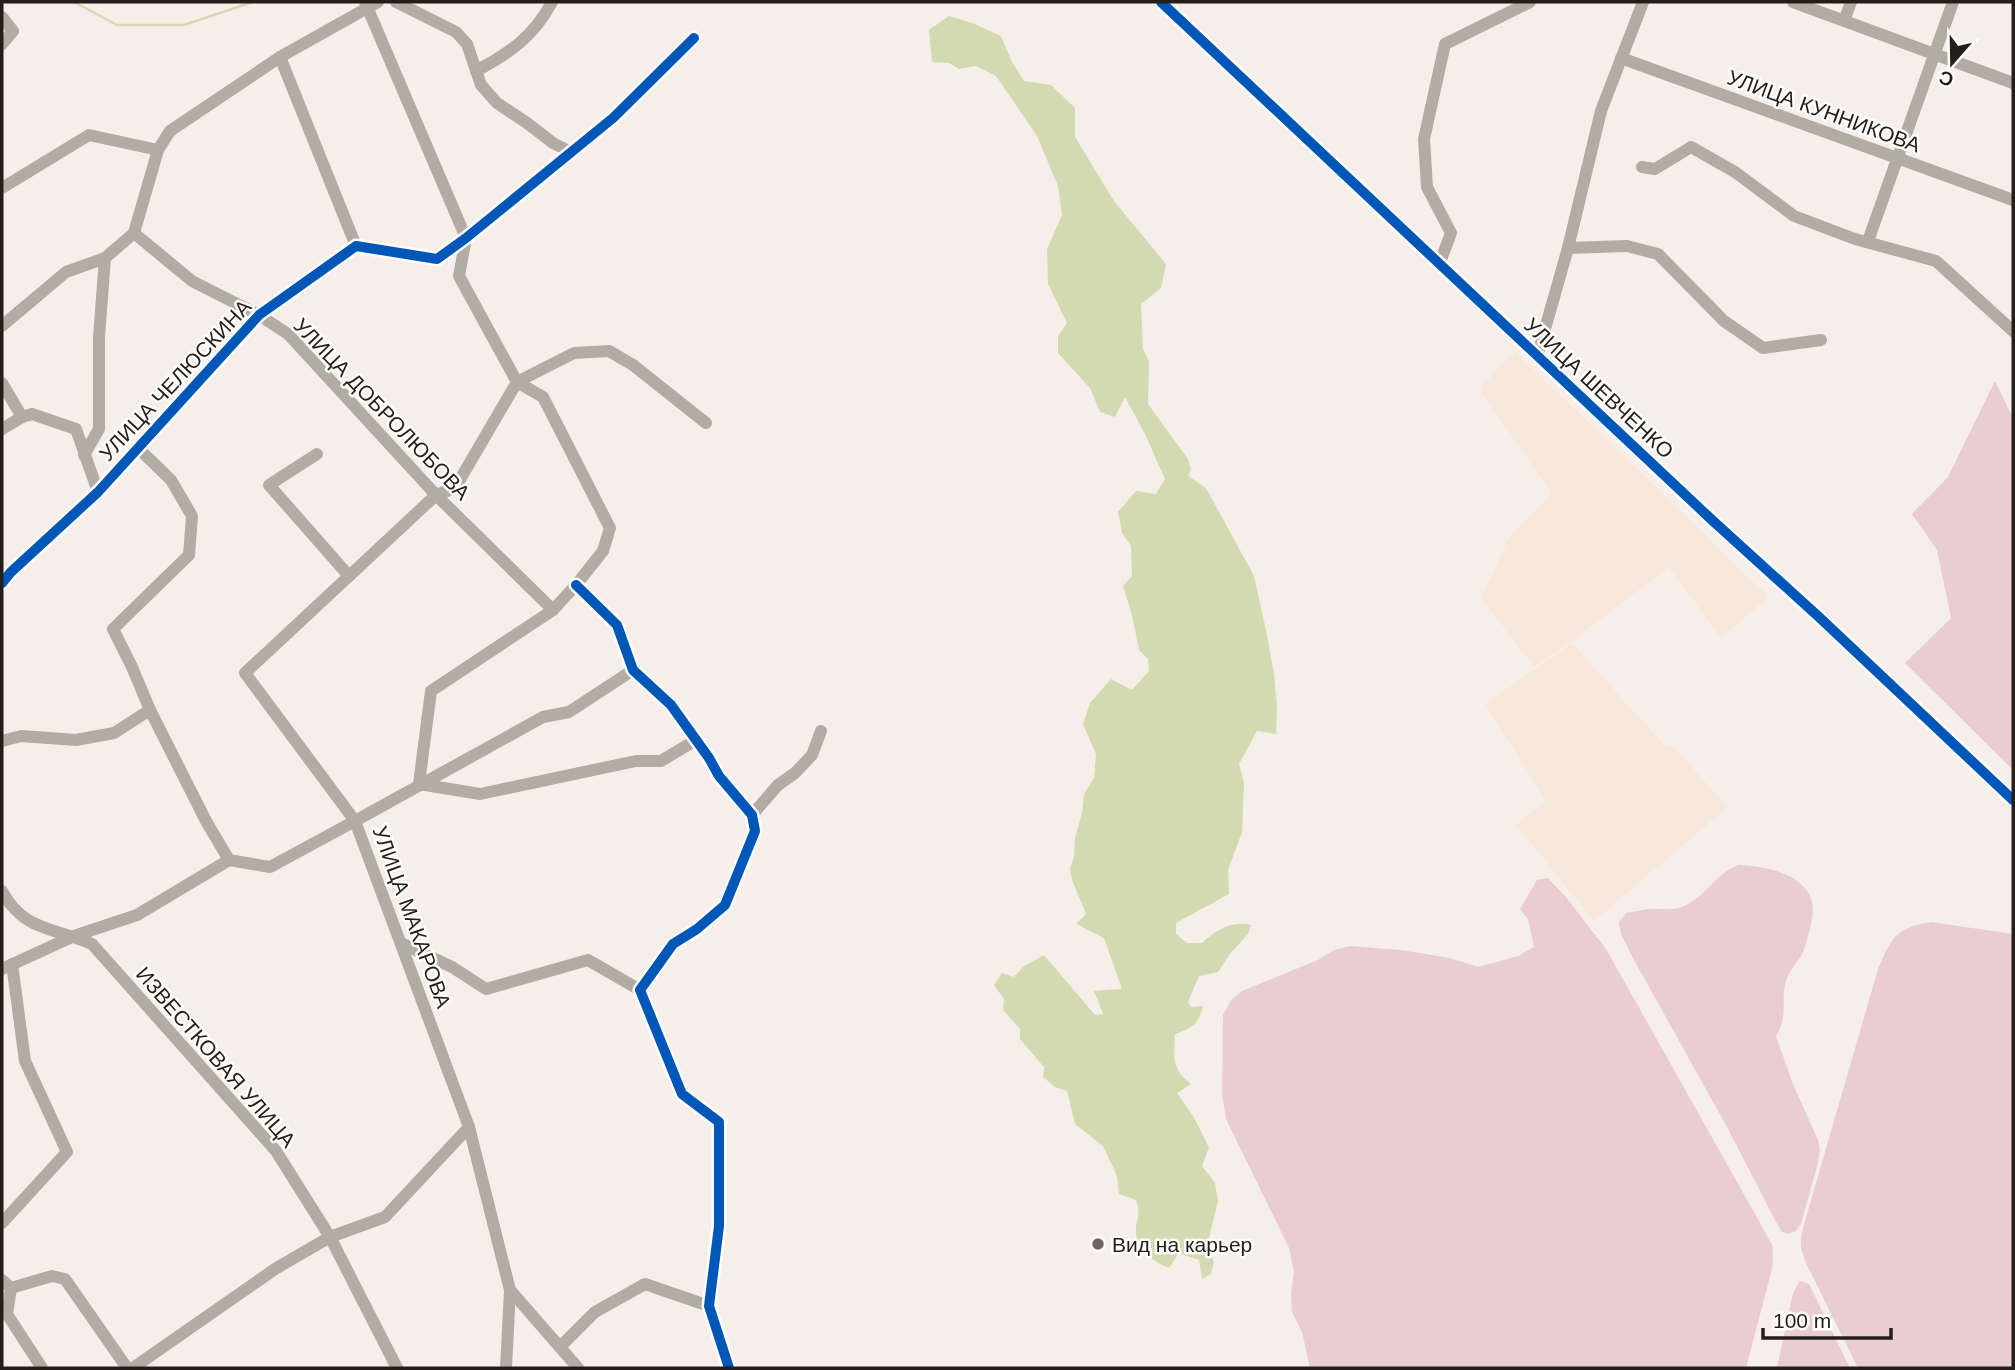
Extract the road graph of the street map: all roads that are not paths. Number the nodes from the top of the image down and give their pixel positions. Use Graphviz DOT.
graph roads {
  1 [pos="396,2"];
  2 [pos="552,2"];
  3 [pos="1161,2"];
  4 [pos="1530,2"];
  5 [pos="1643,2"];
  6 [pos="1793,2"];
  7 [pos="1852,2"];
  8 [pos="1953,2"];
  9 [pos="370,3"];
  10 [pos="2,17"];
  11 [pos="1844,21"];
  12 [pos="694,38"];
  13 [pos="2,44"];
  14 [pos="1934,54"];
  15 [pos="280,57"];
  16 [pos="1621,58"];
  17 [pos="477,71"];
  18 [pos="2013,83"];
  19 [pos="158,150"];
  20 [pos="571,152"];
  21 [pos="1896,158"];
  22 [pos="1642,167"];
  23 [pos="2,171"];
  24 [pos="5,185"];
  25 [pos="2013,200"];
  26 [pos="134,233"];
  27 [pos="466,238"];
  28 [pos="1868,241"];
  29 [pos="356,246"];
  30 [pos="1568,248"];
  31 [pos="105,258"];
  32 [pos="1439,265"];
  33 [pos="259,315"];
  34 [pos="2,326"];
  35 [pos="2013,331"];
  36 [pos="1821,340"];
  37 [pos="1537,357"];
  38 [pos="517,382"];
  39 [pos="2,383"];
  40 [pos="22,417"];
  41 [pos="706,423"];
  42 [pos="2,429"];
  43 [pos="138,448"];
  44 [pos="317,454"];
  45 [pos="84,455"];
  46 [pos="98,492"];
  47 [pos="436,495"];
  48 [pos="2,562"];
  49 [pos="11,572"];
  50 [pos="349,576"];
  51 [pos="2,583"];
  52 [pos="576,585"];
  53 [pos="552,610"];
  54 [pos="633,670"];
  55 [pos="150,710"];
  56 [pos="821,731"];
  57 [pos="696,740"];
  58 [pos="2,741"];
  59 [pos="419,784"];
  60 [pos="2013,800"];
  61 [pos="752,815"];
  62 [pos="355,821"];
  63 [pos="229,860"];
  64 [pos="2,891"];
  65 [pos="74,936"];
  66 [pos="401,943"];
  67 [pos="7,967"];
  68 [pos="640,990"];
  69 [pos="469,1127"];
  70 [pos="2,1223"];
  71 [pos="330,1237"];
  72 [pos="6,1284"];
  73 [pos="510,1290"];
  74 [pos="709,1306"];
  75 [pos="559,1347"];
  76 [pos="42,1368"];
  77 [pos="127,1368"];
  78 [pos="133,1368"];
  79 [pos="397,1368"];
  80 [pos="506,1368"];
  81 [pos="578,1368"];
  82 [pos="729,1368"];
  1 -- 17 [label="street"];
  2 -- 17 [label="street"];
  3 -- 32 [label="street, УЛИЦА ШЕВЧЕНКО"];
  4 -- 32 [label="street"];
  5 -- 16 [label="street"];
  6 -- 11 [label="street"];
  7 -- 11 [label="street"];
  8 -- 14 [label="street"];
  9 -- 15 [label="street"];
  9 -- 27 [label="street"];
  10 -- 13 [label="street"];
  11 -- 14 [label="street"];
  12 -- 20 [label="street"];
  14 -- 18 [label="street"];
  14 -- 21 [label="street"];
  15 -- 19 [label="street"];
  15 -- 29 [label="street"];
  16 -- 21 [label="street, УЛИЦА КУННИКОВА"];
  16 -- 30 [label="street"];
  17 -- 20 [label="street"];
  19 -- 24 [label="street"];
  19 -- 26 [label="street"];
  20 -- 27 [label="street"];
  21 -- 25 [label="street, УЛИЦА КУННИКОВА"];
  21 -- 28 [label="street"];
  22 -- 28 [label="street"];
  23 -- 24 [label="street"];
  26 -- 31 [label="street"];
  26 -- 33 [label="street, УЛИЦА ДОБРОЛЮБОВА"];
  27 -- 29 [label="street"];
  27 -- 38 [label="street"];
  28 -- 35 [label="street"];
  29 -- 33 [label="street, УЛИЦА ЧЕЛЮСКИНА"];
  30 -- 36 [label="street"];
  30 -- 37 [label="street"];
  31 -- 34 [label="street"];
  31 -- 45 [label="street"];
  32 -- 37 [label="street, УЛИЦА ШЕВЧЕНКО"];
  33 -- 43 [label="street, УЛИЦА ЧЕЛЮСКИНА"];
  33 -- 47 [label="street, УЛИЦА ДОБРОЛЮБОВА"];
  37 -- 60 [label="street, УЛИЦА ШЕВЧЕНКО"];
  38 -- 41 [label="street"];
  38 -- 47 [label="street"];
  38 -- 52 [label="street"];
  39 -- 40 [label="street"];
  40 -- 42 [label="street"];
  40 -- 45 [label="street"];
  43 -- 46 [label="street, УЛИЦА ЧЕЛЮСКИНА"];
  43 -- 55 [label="street"];
  44 -- 50 [label="street"];
  45 -- 46 [label="street"];
  46 -- 49 [label="street, УЛИЦА ЧЕЛЮСКИНА"];
  47 -- 50 [label="street"];
  47 -- 53 [label="street, УЛИЦА ДОБРОЛЮБОВА"];
  48 -- 49 [label="street"];
  49 -- 51 [label="street, УЛИЦА ЧЕЛЮСКИНА"];
  50 -- 62 [label="street"];
  52 -- 53 [label="street"];
  52 -- 54 [label="street"];
  53 -- 59 [label="street"];
  54 -- 57 [label="street"];
  54 -- 59 [label="street"];
  55 -- 58 [label="street"];
  55 -- 63 [label="street"];
  56 -- 61 [label="street"];
  57 -- 59 [label="street"];
  57 -- 61 [label="street"];
  59 -- 62 [label="street"];
  61 -- 68 [label="street"];
  62 -- 63 [label="street, УЛИЦА МАКАРОВА"];
  62 -- 66 [label="street, УЛИЦА МАКАРОВА"];
  63 -- 65 [label="street"];
  64 -- 65 [label="street, ИЗВЕСТКОВАЯ УЛИЦА"];
  65 -- 67 [label="street"];
  65 -- 71 [label="street, ИЗВЕСТКОВАЯ УЛИЦА"];
  66 -- 68 [label="street"];
  66 -- 69 [label="street, УЛИЦА МАКАРОВА"];
  67 -- 70 [label="street"];
  68 -- 74 [label="street"];
  69 -- 71 [label="street"];
  69 -- 73 [label="street, УЛИЦА МАКАРОВА"];
  71 -- 78 [label="street"];
  71 -- 79 [label="street, ИЗВЕСТКОВАЯ УЛИЦА"];
  72 -- 76 [label="street"];
  72 -- 77 [label="street"];
  73 -- 75 [label="street, УЛИЦА МАКАРОВА"];
  73 -- 80 [label="street"];
  74 -- 75 [label="street"];
  74 -- 82 [label="street"];
  75 -- 81 [label="street, УЛИЦА МАКАРОВА"];
}
